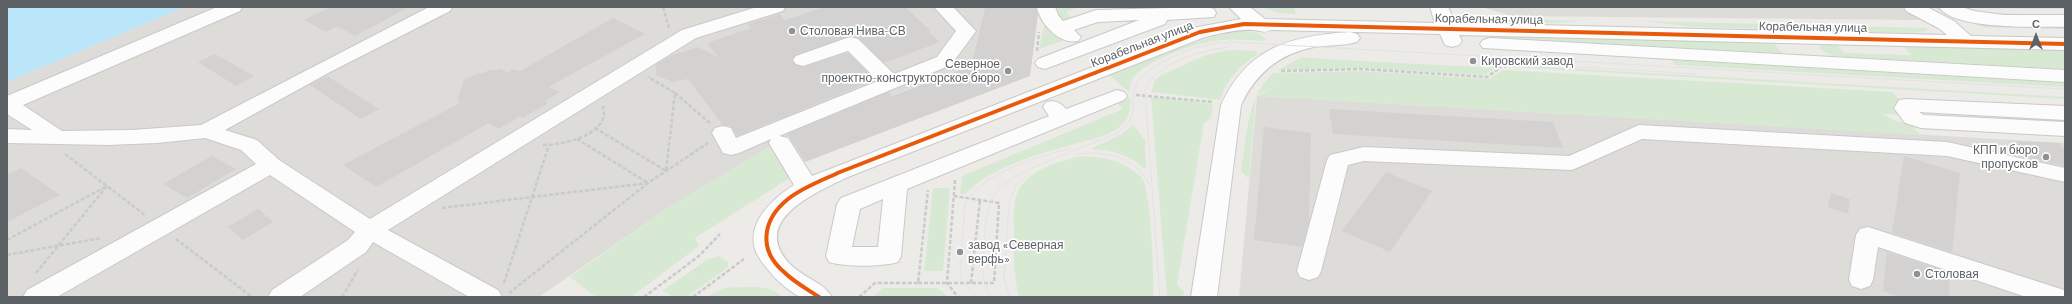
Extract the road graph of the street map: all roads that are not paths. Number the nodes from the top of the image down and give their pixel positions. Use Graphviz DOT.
graph roads {
  1 [pos="233,7"];
  2 [pos="443,7"];
  3 [pos="776,7"];
  4 [pos="943,7"];
  5 [pos="1046,7"];
  6 [pos="1238,7"];
  7 [pos="1439,7"];
  8 [pos="1913,7"];
  9 [pos="1948,7"];
  10 [pos="1207,12"];
  11 [pos="1174,13"];
  12 [pos="2065,21"];
  13 [pos="1259,24"];
  14 [pos="1061,28"];
  15 [pos="1450,35"];
  16 [pos="1812,37"];
  17 [pos="1965,41"];
  18 [pos="2065,44"];
  19 [pos="1085,48"];
  20 [pos="803,60"];
  21 [pos="1045,63"];
  22 [pos="1276,63"];
  23 [pos="1830,63"];
  24 [pos="1108,67"];
  25 [pos="2065,76"];
  26 [pos="892,83"];
  27 [pos="1039,94"];
  28 [pos="1123,95"];
  29 [pos="7,104"];
  30 [pos="2065,113"];
  31 [pos="1063,118"];
  32 [pos="2065,129"];
  33 [pos="206,131"];
  34 [pos="723,134"];
  35 [pos="7,136"];
  36 [pos="58,138"];
  37 [pos="780,143"];
  38 [pos="271,165"];
  39 [pos="2065,175"];
  40 [pos="896,185"];
  41 [pos="807,187"];
  42 [pos="370,230"];
  43 [pos="1308,271"];
  44 [pos="1861,280"];
  45 [pos="34,288"];
  46 [pos="496,293"];
  47 [pos="281,297"];
  48 [pos="819,297"];
  49 [pos="1204,297"];
  50 [pos="2055,297"];
  1 -- 29 [label="street"];
  2 -- 33 [label="street"];
  3 -- 42 [label="street"];
  4 -- 26 [label="street"];
  5 -- 14 [label="street"];
  6 -- 13 [label="street"];
  7 -- 15 [label="street"];
  8 -- 17 [label="street"];
  9 -- 12 [label="street"];
  10 -- 11 [label="street"];
  11 -- 14 [label="street"];
  11 -- 19 [label="street"];
  13 -- 15 [label="street, Корабельная улица"];
  13 -- 22 [label="street"];
  13 -- 24 [label="street, Корабельная улица"];
  14 -- 19 [label="street"];
  15 -- 16 [label="street, Корабельная улица"];
  15 -- 22 [label="street, Корабельная улица"];
  15 -- 23 [label="street, Корабельная улица"];
  16 -- 17 [label="street, Корабельная улица"];
  16 -- 23 [label="street"];
  17 -- 18 [label="street, Корабельная улица"];
  19 -- 21 [label="street"];
  19 -- 24 [label="street"];
  20 -- 26 [label="street"];
  22 -- 49 [label="street, Корабельная улица"];
  23 -- 25 [label="street, Корабельная улица"];
  24 -- 27 [label="street, Корабельная улица"];
  26 -- 34 [label="street"];
  27 -- 31 [label="street"];
  27 -- 41 [label="street, Корабельная улица"];
  28 -- 31 [label="street"];
  29 -- 36 [label="street"];
  30 -- 32 [label="street"];
  31 -- 40 [label="street"];
  33 -- 36 [label="street"];
  33 -- 38 [label="street"];
  35 -- 36 [label="street"];
  37 -- 41 [label="street"];
  38 -- 42 [label="street"];
  38 -- 45 [label="street"];
  39 -- 43 [label="street"];
  41 -- 48 [label="street, Корабельная улица"];
  42 -- 46 [label="street"];
  42 -- 47 [label="street"];
  44 -- 50 [label="street"];
}
